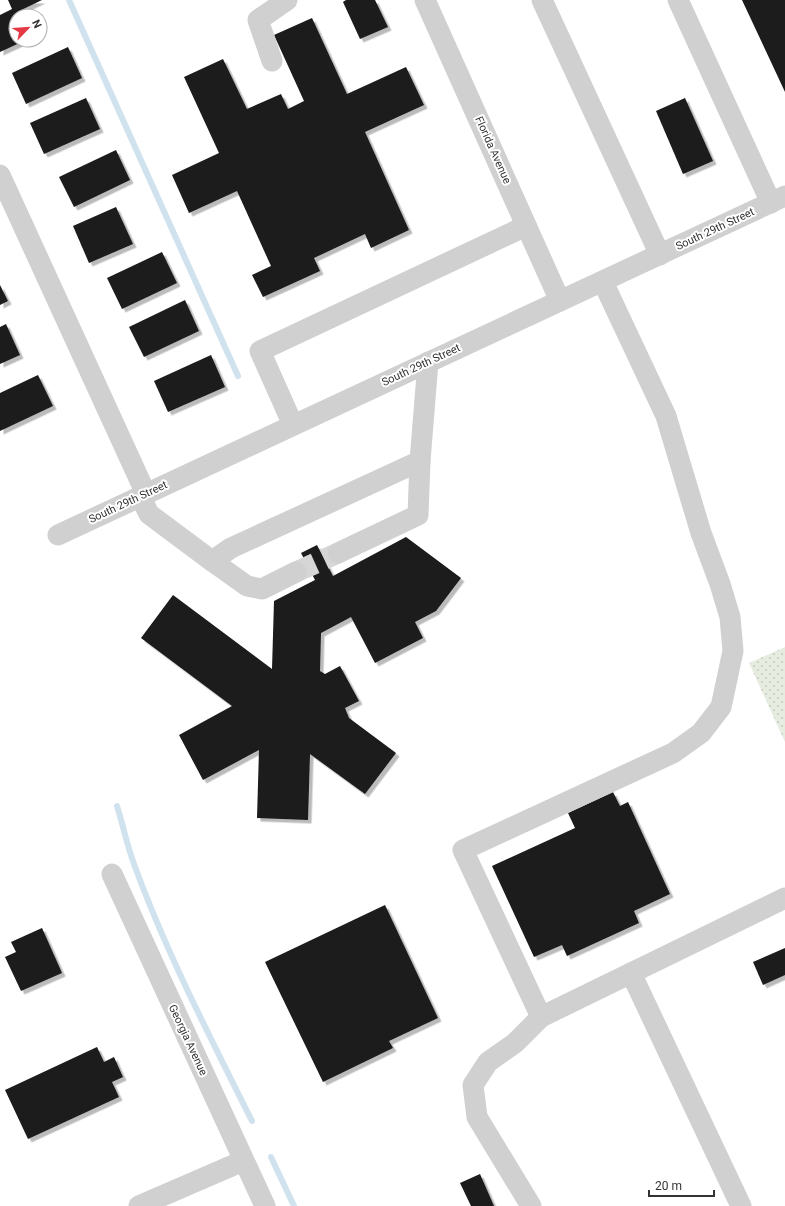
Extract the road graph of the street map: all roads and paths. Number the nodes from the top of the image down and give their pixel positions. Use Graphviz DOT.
graph roads {
  1 [pos="287,0"];
  2 [pos="425,0"];
  3 [pos="542,0"];
  4 [pos="678,0"];
  5 [pos="272,60"];
  6 [pos="0,175"];
  7 [pos="778,200"];
  8 [pos="526,226"];
  9 [pos="660,255"];
  10 [pos="603,282"];
  11 [pos="560,301"];
  12 [pos="428,362"];
  13 [pos="293,425"];
  14 [pos="420,461"];
  15 [pos="143,495"];
  16 [pos="58,535"];
  17 [pos="338,553"];
  18 [pos="212,561"];
  19 [pos="296,572"];
  20 [pos="112,874"];
  21 [pos="785,898"];
  22 [pos="631,973"];
  23 [pos="541,1018"];
  24 [pos="243,1161"];
  25 [pos="139,1206"];
  26 [pos="265,1206"];
  27 [pos="531,1206"];
  28 [pos="741,1206"];
  1 -- 5 [label="street"];
  2 -- 8 [label="street, Florida Avenue"];
  3 -- 9 [label="street"];
  4 -- 7 [label="street"];
  6 -- 15 [label="street"];
  7 -- 9 [label="street, South 29th Street"];
  8 -- 11 [label="street, Florida Avenue"];
  8 -- 13 [label="street"];
  9 -- 10 [label="street, South 29th Street"];
  10 -- 11 [label="street, South 29th Street"];
  10 -- 23 [label="street"];
  11 -- 12 [label="street, South 29th Street"];
  12 -- 13 [label="street, South 29th Street"];
  12 -- 14 [label="street"];
  13 -- 15 [label="street, South 29th Street"];
  14 -- 17 [label="street"];
  14 -- 18 [label="street"];
  15 -- 16 [label="street, South 29th Street"];
  15 -- 18 [label="street"];
  18 -- 19 [label="street"];
  20 -- 24 [label="street, Georgia Avenue"];
  21 -- 22 [label="street"];
  22 -- 23 [label="street"];
  22 -- 28 [label="street"];
  23 -- 27 [label="street"];
  24 -- 25 [label="street"];
  24 -- 26 [label="street, Georgia Avenue"];
}
